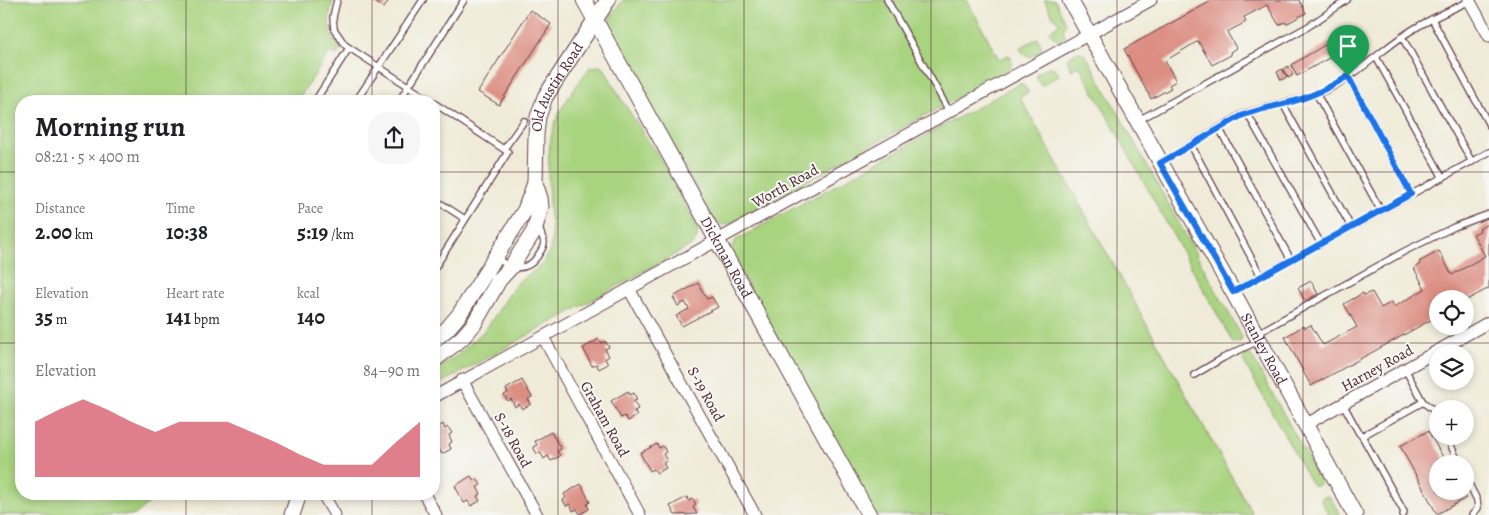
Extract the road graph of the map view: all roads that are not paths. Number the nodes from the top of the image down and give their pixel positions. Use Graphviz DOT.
graph roads {
  1 [pos="336,0"];
  2 [pos="424,0"];
  3 [pos="464,0"];
  4 [pos="584,0"];
  5 [pos="608,0"];
  6 [pos="887,0"];
  7 [pos="1070,0"];
  8 [pos="1151,0"];
  9 [pos="1348,0"];
  10 [pos="1469,1"];
  11 [pos="1432,19"];
  12 [pos="595,20"];
  13 [pos="1089,34"];
  14 [pos="1489,36"];
  15 [pos="1402,37"];
  16 [pos="348,48"];
  17 [pos="1376,57"];
  18 [pos="379,67"];
  19 [pos="1348,76"];
  20 [pos="409,87"];
  21 [pos="1316,93"];
  22 [pos="319,95"];
  23 [pos="360,95"];
  24 [pos="403,95"];
  25 [pos="421,95"];
  26 [pos="1283,104"];
  27 [pos="440,107"];
  28 [pos="950,111"];
  29 [pos="1247,113"];
  30 [pos="524,121"];
  31 [pos="1137,121"];
  32 [pos="1489,125"];
  33 [pos="1219,128"];
  34 [pos="1191,145"];
  35 [pos="504,149"];
  36 [pos="1489,152"];
  37 [pos="1472,162"];
  38 [pos="1160,163"];
  39 [pos="1443,178"];
  40 [pos="536,183"];
  41 [pos="1411,194"];
  42 [pos="440,203"];
  43 [pos="1380,211"];
  44 [pos="1489,214"];
  45 [pos="465,219"];
  46 [pos="1351,228"];
  47 [pos="717,241"];
  48 [pos="1321,244"];
  49 [pos="495,258"];
  50 [pos="440,259"];
  51 [pos="1291,260"];
  52 [pos="511,267"];
  53 [pos="1261,276"];
  54 [pos="629,288"];
  55 [pos="1233,292"];
  56 [pos="1489,322"];
  57 [pos="440,335"];
  58 [pos="543,337"];
  59 [pos="1258,337"];
  60 [pos="440,355"];
  61 [pos="1405,369"];
  62 [pos="1194,376"];
  63 [pos="462,380"];
  64 [pos="440,393"];
  65 [pos="1423,402"];
  66 [pos="1343,404"];
  67 [pos="1429,407"];
  68 [pos="1306,425"];
  69 [pos="1362,436"];
  70 [pos="1474,494"];
  71 [pos="297,500"];
  72 [pos="326,500"];
  73 [pos="427,500"];
  74 [pos="292,515"];
  75 [pos="335,515"];
  76 [pos="436,515"];
  77 [pos="537,515"];
  78 [pos="640,515"];
  79 [pos="755,515"];
  80 [pos="869,515"];
  81 [pos="1355,515"];
  82 [pos="1403,515"];
  83 [pos="1472,515"];
  1 -- 16 [label="lane"];
  2 -- 18 [label="lane"];
  3 -- 20 [label="lane"];
  4 -- 12 [label="street, Dickman Road"];
  5 -- 12 [label="street, Old Austin Road"];
  6 -- 28 [label="lane"];
  7 -- 13 [label="street, Stanley Road"];
  8 -- 13 [label="street, Worth Road"];
  9 -- 31 [label="lane"];
  10 -- 11 [label="lane"];
  10 -- 14 [label="street"];
  11 -- 15 [label="lane"];
  11 -- 32 [label="lane"];
  12 -- 40 [label="street, Old Austin Road"];
  12 -- 47 [label="street, Dickman Road"];
  13 -- 28 [label="street, Worth Road"];
  13 -- 31 [label="street, Stanley Road"];
  15 -- 17 [label="lane"];
  15 -- 37 [label="lane"];
  16 -- 18 [label="lane"];
  16 -- 22 [label="lane"];
  17 -- 19 [label="lane"];
  17 -- 39 [label="lane"];
  18 -- 20 [label="lane"];
  18 -- 23 [label="lane"];
  19 -- 21 [label="lane"];
  19 -- 41 [label="lane"];
  20 -- 24 [label="lane"];
  20 -- 25 [label="lane"];
  21 -- 26 [label="lane"];
  21 -- 43 [label="lane"];
  26 -- 29 [label="lane"];
  26 -- 46 [label="lane"];
  27 -- 35 [label="lane"];
  28 -- 47 [label="street, Worth Road"];
  29 -- 33 [label="lane"];
  29 -- 48 [label="lane"];
  30 -- 35 [label="lane"];
  31 -- 38 [label="street, Stanley Road"];
  33 -- 34 [label="lane"];
  33 -- 51 [label="lane"];
  34 -- 38 [label="lane"];
  34 -- 53 [label="lane"];
  35 -- 45 [label="lane"];
  36 -- 37 [label="lane"];
  37 -- 39 [label="lane"];
  38 -- 55 [label="street, Stanley Road"];
  39 -- 41 [label="lane"];
  40 -- 49 [label="street, Old Austin Road"];
  40 -- 52 [label="street, Old Austin Road"];
  41 -- 43 [label="lane"];
  42 -- 45 [label="lane"];
  43 -- 46 [label="lane"];
  44 -- 59 [label="lane"];
  45 -- 50 [label="lane"];
  46 -- 48 [label="lane"];
  47 -- 54 [label="street, Worth Road"];
  47 -- 80 [label="street, Dickman Road"];
  48 -- 51 [label="lane"];
  49 -- 52 [label="lane"];
  49 -- 57 [label="street, Old Austin Road"];
  51 -- 53 [label="lane"];
  52 -- 60 [label="street, Old Austin Road"];
  53 -- 55 [label="lane"];
  54 -- 58 [label="street, Worth Road"];
  54 -- 79 [label="street, S-19 Road"];
  55 -- 59 [label="street, Stanley Road"];
  56 -- 61 [label="street, Harney Road"];
  58 -- 63 [label="street, Worth Road"];
  58 -- 78 [label="street, Graham Road"];
  59 -- 62 [label="lane"];
  59 -- 68 [label="street, Stanley Road"];
  61 -- 65 [label="lane"];
  61 -- 66 [label="street, Harney Road"];
  63 -- 64 [label="street, Worth Road"];
  63 -- 77 [label="street, S-18 Road"];
  65 -- 67 [label="lane"];
  65 -- 69 [label="lane"];
  66 -- 68 [label="street, Harney Road"];
  66 -- 69 [label="lane"];
  68 -- 81 [label="street, Stanley Road"];
  69 -- 82 [label="lane"];
  70 -- 83 [label="lane"];
  71 -- 74 [label="street"];
  72 -- 75 [label="street"];
  73 -- 76 [label="street"];
}
